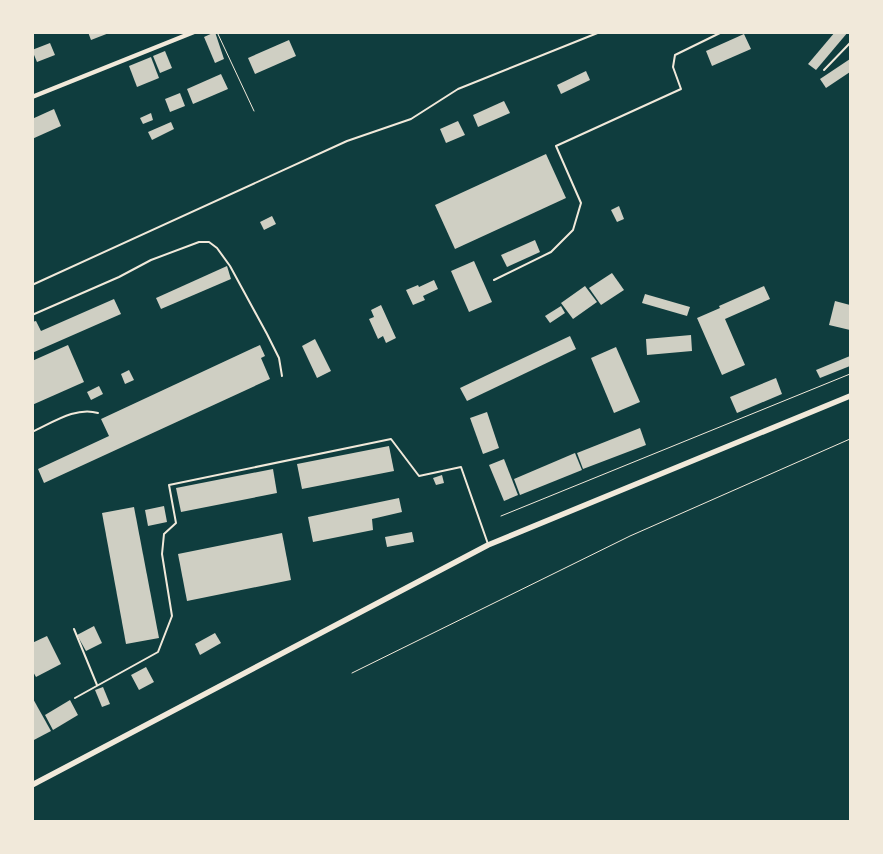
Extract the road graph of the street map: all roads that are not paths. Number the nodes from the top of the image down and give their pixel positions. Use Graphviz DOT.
graph roads {
  1 [pos="194,32"];
  2 [pos="600,32"];
  3 [pos="722,32"];
  4 [pos="850,43"];
  5 [pos="824,70"];
  6 [pos="32,97"];
  7 [pos="494,280"];
  8 [pos="32,285"];
  9 [pos="32,314"];
  10 [pos="282,376"];
  11 [pos="850,396"];
  12 [pos="98,413"];
  13 [pos="32,432"];
  14 [pos="488,545"];
  15 [pos="74,629"];
  16 [pos="98,685"];
  17 [pos="75,698"];
  18 [pos="32,785"];
  1 -- 6 [label="street"];
  2 -- 8 [label="lane"];
  3 -- 7 [label="lane"];
  4 -- 5 [label="lane"];
  9 -- 10 [label="lane"];
  11 -- 14 [label="street"];
  12 -- 13 [label="lane"];
  14 -- 16 [label="lane"];
  14 -- 18 [label="street"];
  15 -- 16 [label="lane"];
  16 -- 17 [label="lane"];
}
